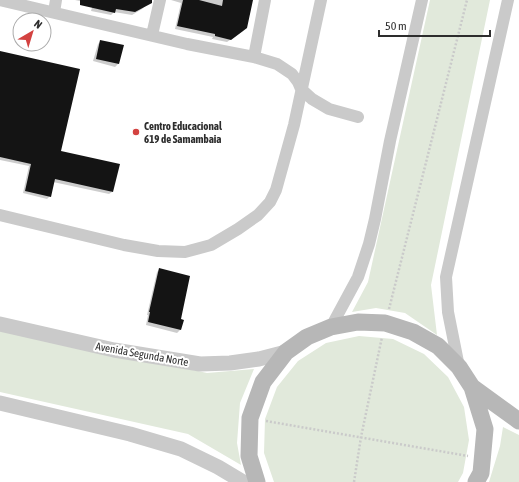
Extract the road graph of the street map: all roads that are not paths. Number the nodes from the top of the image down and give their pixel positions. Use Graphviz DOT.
graph roads {
  1 [pos="0,0"];
  2 [pos="160,0"];
  3 [pos="265,0"];
  4 [pos="321,0"];
  5 [pos="422,0"];
  6 [pos="508,0"];
  7 [pos="55,6"];
  8 [pos="152,35"];
  9 [pos="254,57"];
  10 [pos="301,89"];
  11 [pos="358,117"];
  12 [pos="0,215"];
  13 [pos="0,324"];
  14 [pos="331,327"];
  15 [pos="286,352"];
  16 [pos="459,367"];
  17 [pos="472,386"];
  18 [pos="0,403"];
  19 [pos="519,420"];
  20 [pos="243,482"];
  21 [pos="257,482"];
  22 [pos="476,482"];
  1 -- 7 [label="street"];
  2 -- 8 [label="street"];
  3 -- 9 [label="street"];
  4 -- 10 [label="street"];
  5 -- 14 [label="street"];
  6 -- 16 [label="street"];
  7 -- 8 [label="street"];
  8 -- 9 [label="street"];
  9 -- 10 [label="street"];
  10 -- 11 [label="street"];
  10 -- 12 [label="street"];
  13 -- 15 [label="street, Avenida Segunda Norte"];
  14 -- 15 [label="main road"];
  14 -- 16 [label="main road"];
  15 -- 21 [label="main road"];
  16 -- 17 [label="main road"];
  17 -- 19 [label="main road"];
  17 -- 22 [label="main road"];
  18 -- 20 [label="street"];
}
